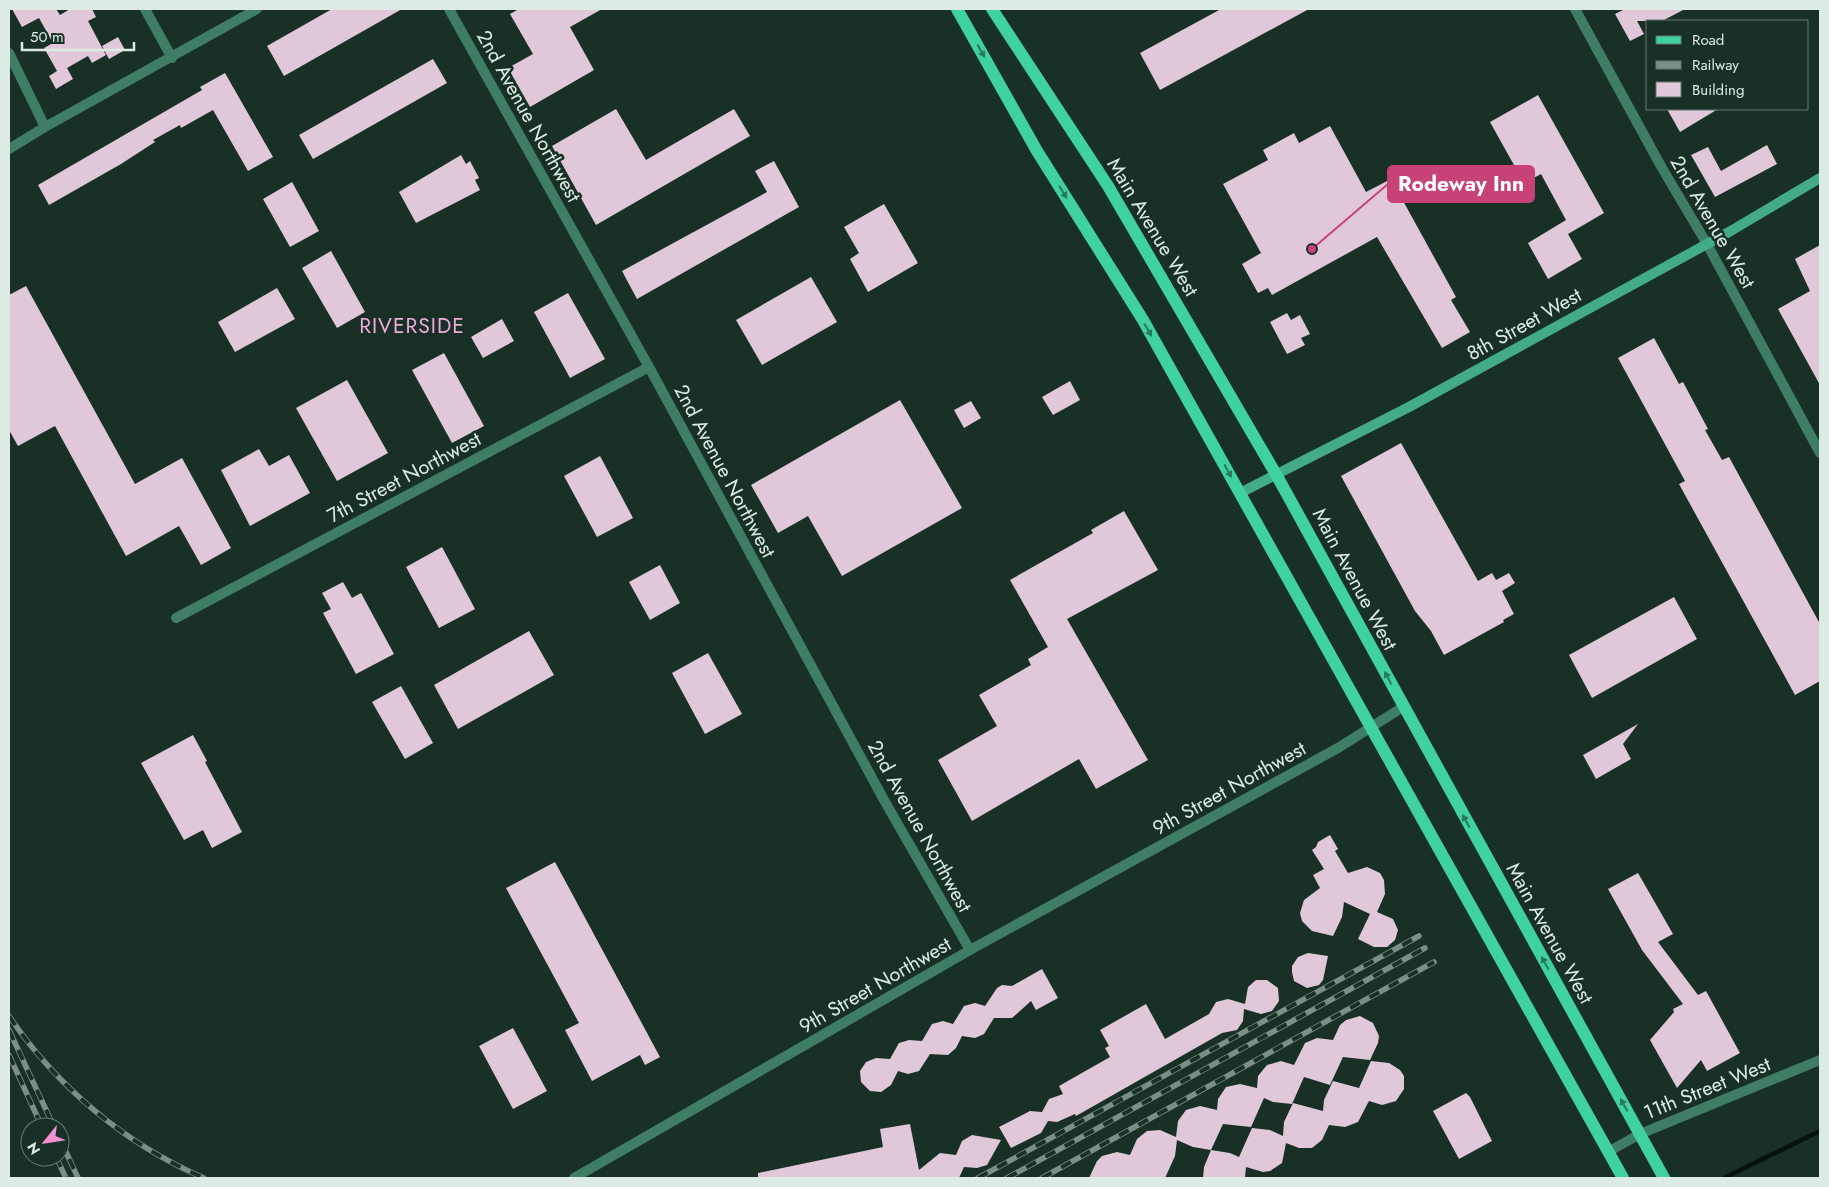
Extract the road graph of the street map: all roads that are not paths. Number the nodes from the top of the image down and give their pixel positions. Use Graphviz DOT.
graph roads {
  1 [pos="145,9"];
  2 [pos="257,9"];
  3 [pos="449,9"];
  4 [pos="957,9"];
  5 [pos="992,9"];
  6 [pos="1575,9"];
  7 [pos="9,53"];
  8 [pos="172,58"];
  9 [pos="45,127"];
  10 [pos="9,149"];
  11 [pos="1820,178"];
  12 [pos="1707,244"];
  13 [pos="649,367"];
  14 [pos="1820,453"];
  15 [pos="1277,476"];
  16 [pos="1240,494"];
  17 [pos="176,618"];
  18 [pos="1403,707"];
  19 [pos="1371,728"];
  20 [pos="970,950"];
  21 [pos="1820,1060"];
  22 [pos="1640,1134"];
  23 [pos="1608,1152"];
  24 [pos="574,1178"];
  25 [pos="1623,1178"];
  26 [pos="1664,1178"];
  1 -- 8 [label="street"];
  2 -- 8 [label="street"];
  3 -- 13 [label="street, 2nd Avenue Northwest"];
  4 -- 16 [label="main road, one-way"];
  5 -- 15 [label="main road, Main Avenue West"];
  6 -- 12 [label="street, 2nd Avenue West"];
  7 -- 9 [label="street"];
  8 -- 9 [label="street"];
  9 -- 10 [label="street"];
  11 -- 12 [label="street, 8th Street West"];
  12 -- 14 [label="street, 2nd Avenue West"];
  12 -- 15 [label="street, 8th Street West"];
  13 -- 17 [label="street, 7th Street Northwest"];
  13 -- 20 [label="street, 2nd Avenue Northwest"];
  15 -- 16 [label="street, 8th Street West"];
  18 -- 15 [label="main road, Main Avenue West, one-way"];
  16 -- 19 [label="main road"];
  18 -- 19 [label="street, 9th Street Northwest"];
  22 -- 18 [label="main road, Main Avenue West, one-way"];
  19 -- 20 [label="street, 9th Street Northwest"];
  19 -- 23 [label="main road"];
  20 -- 24 [label="street, 9th Street Northwest"];
  21 -- 22 [label="street, 11th Street West"];
  22 -- 23 [label="street, 11th Street West"];
  22 -- 26 [label="main road, Main Avenue West"];
  23 -- 25 [label="main road"];
}
